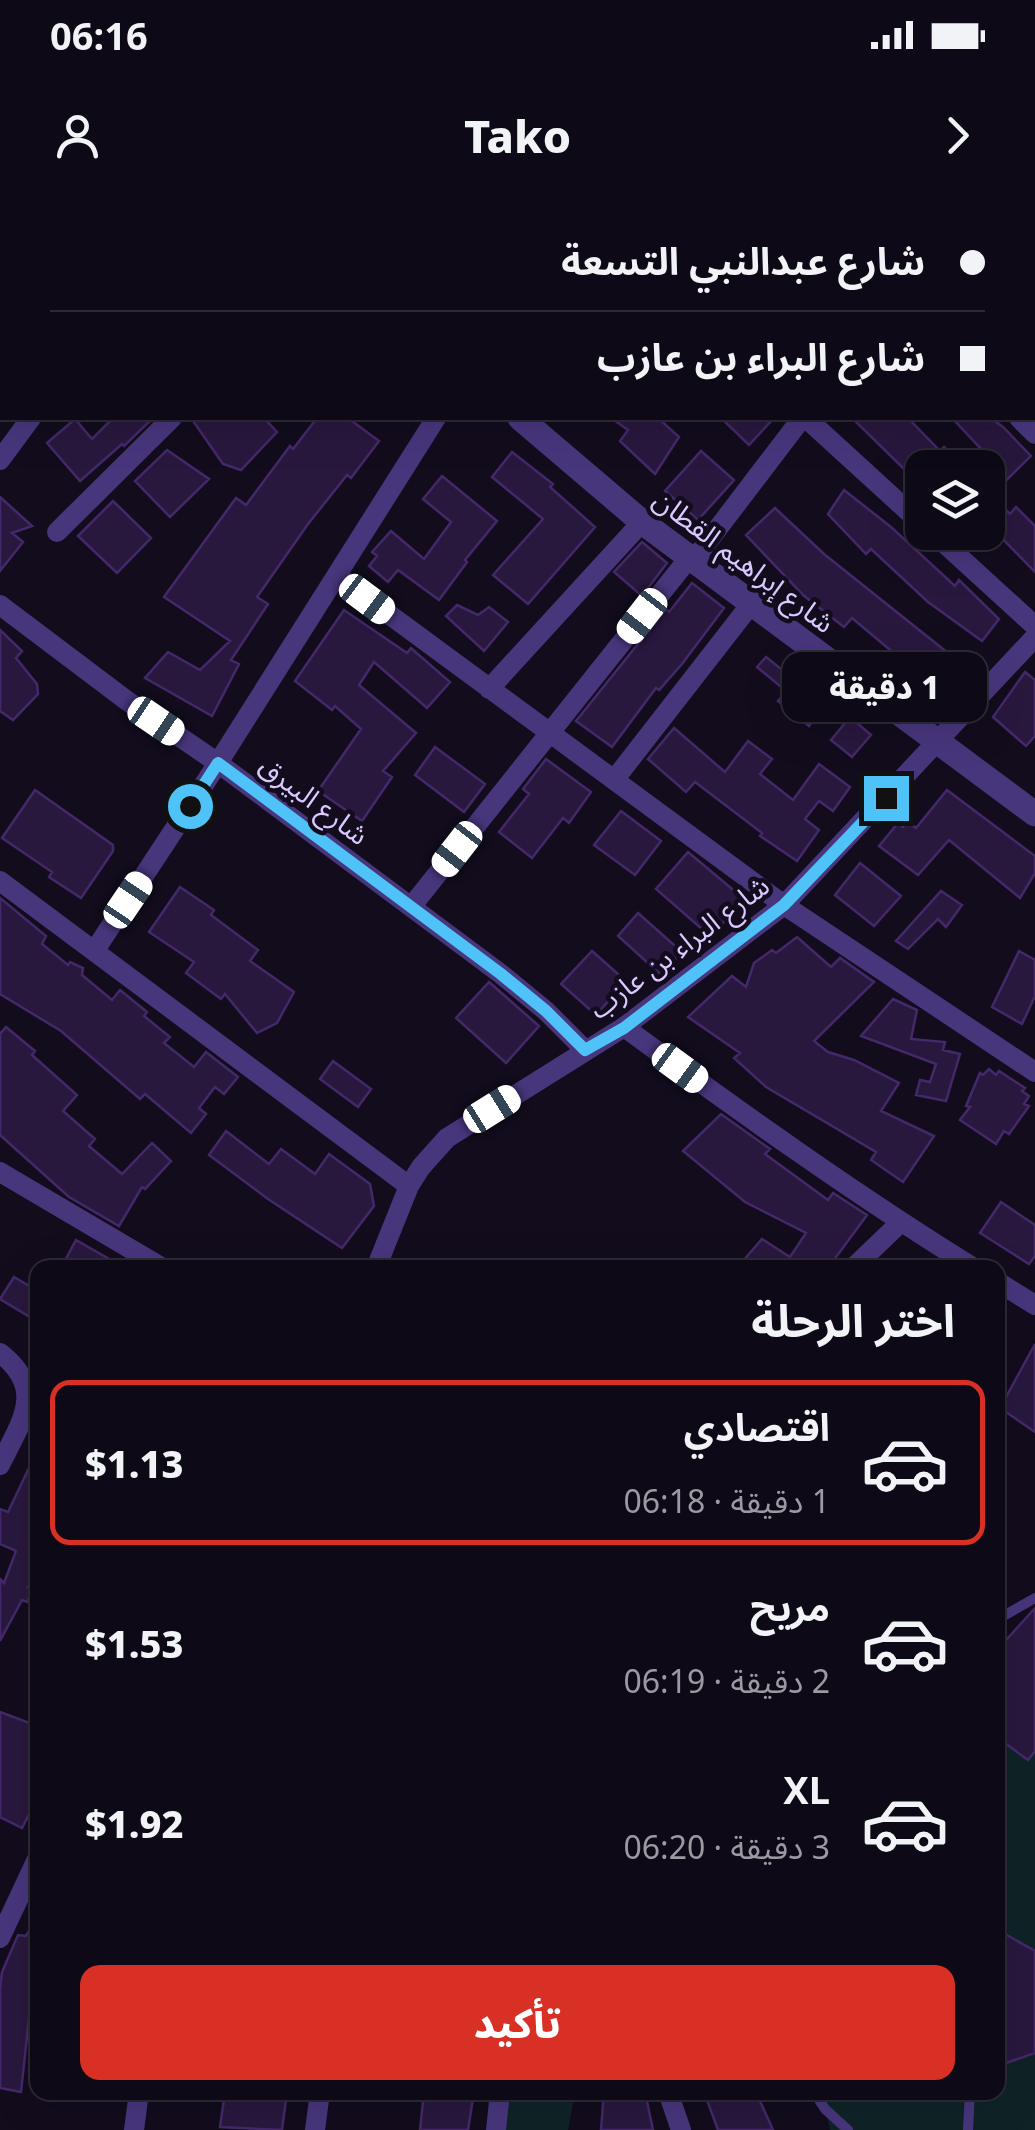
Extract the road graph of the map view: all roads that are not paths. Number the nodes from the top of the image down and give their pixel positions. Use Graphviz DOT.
graph roads {
  1 [pos="30,420"];
  2 [pos="170,420"];
  3 [pos="435,420"];
  4 [pos="522,420"];
  5 [pos="802,420"];
  6 [pos="806,420"];
  7 [pos="0,460"];
  8 [pos="905,509"];
  9 [pos="642,522"];
  10 [pos="57,532"];
  11 [pos="952,550"];
  12 [pos="691,559"];
  13 [pos="337,576"];
  14 [pos="751,604"];
  15 [pos="0,606"];
  16 [pos="1035,626"];
  17 [pos="1035,636"];
  18 [pos="489,690"];
  19 [pos="549,734"];
  20 [pos="937,744"];
  21 [pos="218,763"];
  22 [pos="614,780"];
  23 [pos="1035,814"];
  24 [pos="0,881"];
  25 [pos="784,905"];
  26 [pos="412,906"];
  27 [pos="96,950"];
  28 [pos="624,1028"];
  29 [pos="585,1050"];
  30 [pos="1035,1072"];
  31 [pos="0,1172"];
  32 [pos="409,1186"];
  33 [pos="901,1222"];
  34 [pos="149,1260"];
  35 [pos="379,1260"];
  36 [pos="861,1260"];
  37 [pos="961,1260"];
  38 [pos="1005,1286"];
  39 [pos="1035,1305"];
  40 [pos="0,1353"];
  41 [pos="0,1465"];
  42 [pos="1035,1598"];
  43 [pos="1005,1614"];
  44 [pos="30,1874"];
  45 [pos="0,1938"];
  46 [pos="138,2100"];
  47 [pos="319,2100"];
  48 [pos="499,2100"];
  49 [pos="671,2100"];
  50 [pos="819,2100"];
  51 [pos="970,2100"];
  52 [pos="134,2130"];
  53 [pos="316,2130"];
  54 [pos="496,2130"];
  55 [pos="681,2130"];
  56 [pos="848,2130"];
  57 [pos="968,2130"];
  1 -- 7 [label="street"];
  2 -- 10 [label="street"];
  3 -- 13 [label="street"];
  4 -- 9 [label="street, شارع إبراهيم القطان"];
  5 -- 12 [label="street"];
  6 -- 8 [label="street"];
  9 -- 12 [label="street, شارع إبراهيم القطان"];
  9 -- 18 [label="street"];
  11 -- 16 [label="street"];
  12 -- 14 [label="street, شارع إبراهيم القطان"];
  12 -- 19 [label="street"];
  13 -- 18 [label="street"];
  13 -- 21 [label="street"];
  14 -- 20 [label="street, شارع إبراهيم القطان"];
  14 -- 22 [label="street"];
  15 -- 21 [label="street, شارع البيرق"];
  17 -- 20 [label="street, شارع البراء بن عازب"];
  18 -- 19 [label="street"];
  19 -- 22 [label="street"];
  19 -- 26 [label="street"];
  20 -- 23 [label="street, شارع إبراهيم القطان"];
  20 -- 25 [label="street, شارع البراء بن عازب"];
  21 -- 26 [label="street, شارع البيرق"];
  21 -- 27 [label="street"];
  22 -- 25 [label="street"];
  24 -- 27 [label="street"];
  25 -- 28 [label="street, شارع البراء بن عازب"];
  25 -- 30 [label="street"];
  26 -- 29 [label="street, شارع البيرق"];
  27 -- 32 [label="street"];
  28 -- 29 [label="street, شارع البراء بن عازب"];
  28 -- 33 [label="street"];
  29 -- 32 [label="street, شارع البراء بن عازب"];
  31 -- 34 [label="street"];
  32 -- 35 [label="street, شارع البراء بن عازب"];
  33 -- 36 [label="street"];
  33 -- 37 [label="street"];
  38 -- 39 [label="street"];
  40 -- 41 [label="street"];
  42 -- 43 [label="lane"];
  44 -- 45 [label="street"];
  46 -- 52 [label="street"];
  47 -- 53 [label="street"];
  48 -- 54 [label="street"];
  49 -- 55 [label="street"];
  50 -- 56 [label="lane"];
  51 -- 57 [label="lane"];
}
